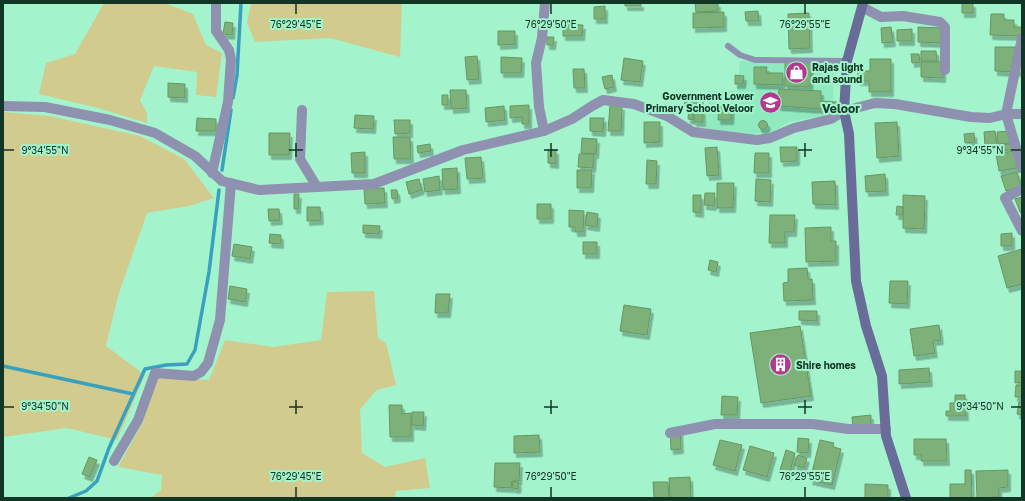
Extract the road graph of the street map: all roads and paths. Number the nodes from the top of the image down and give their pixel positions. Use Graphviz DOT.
graph roads {
  1 [pos="216,3"];
  2 [pos="545,3"];
  3 [pos="863,5"];
  4 [pos="1022,38"];
  5 [pos="728,46"];
  6 [pos="847,61"];
  7 [pos="945,70"];
  8 [pos="3,106"];
  9 [pos="302,110"];
  10 [pos="844,111"];
  11 [pos="1006,114"];
  12 [pos="1022,114"];
  13 [pos="544,131"];
  14 [pos="1022,168"];
  15 [pos="212,173"];
  16 [pos="231,183"];
  17 [pos="317,187"];
  18 [pos="1022,189"];
  19 [pos="1022,230"];
  20 [pos="886,429"];
  21 [pos="670,433"];
  22 [pos="114,461"];
  23 [pos="906,498"];
  1 -- 15 [label="street"];
  2 -- 13 [label="street"];
  3 -- 6 [label="street"];
  3 -- 7 [label="street"];
  4 -- 11 [label="street"];
  5 -- 6 [label="lane"];
  6 -- 10 [label="street"];
  8 -- 15 [label="street"];
  9 -- 17 [label="street"];
  10 -- 11 [label="street"];
  10 -- 13 [label="street"];
  10 -- 20 [label="street"];
  11 -- 12 [label="street"];
  11 -- 14 [label="street"];
  13 -- 17 [label="street"];
  15 -- 16 [label="street"];
  16 -- 17 [label="street"];
  16 -- 22 [label="street"];
  18 -- 19 [label="street"];
  20 -- 21 [label="street"];
  20 -- 23 [label="street"];
}
